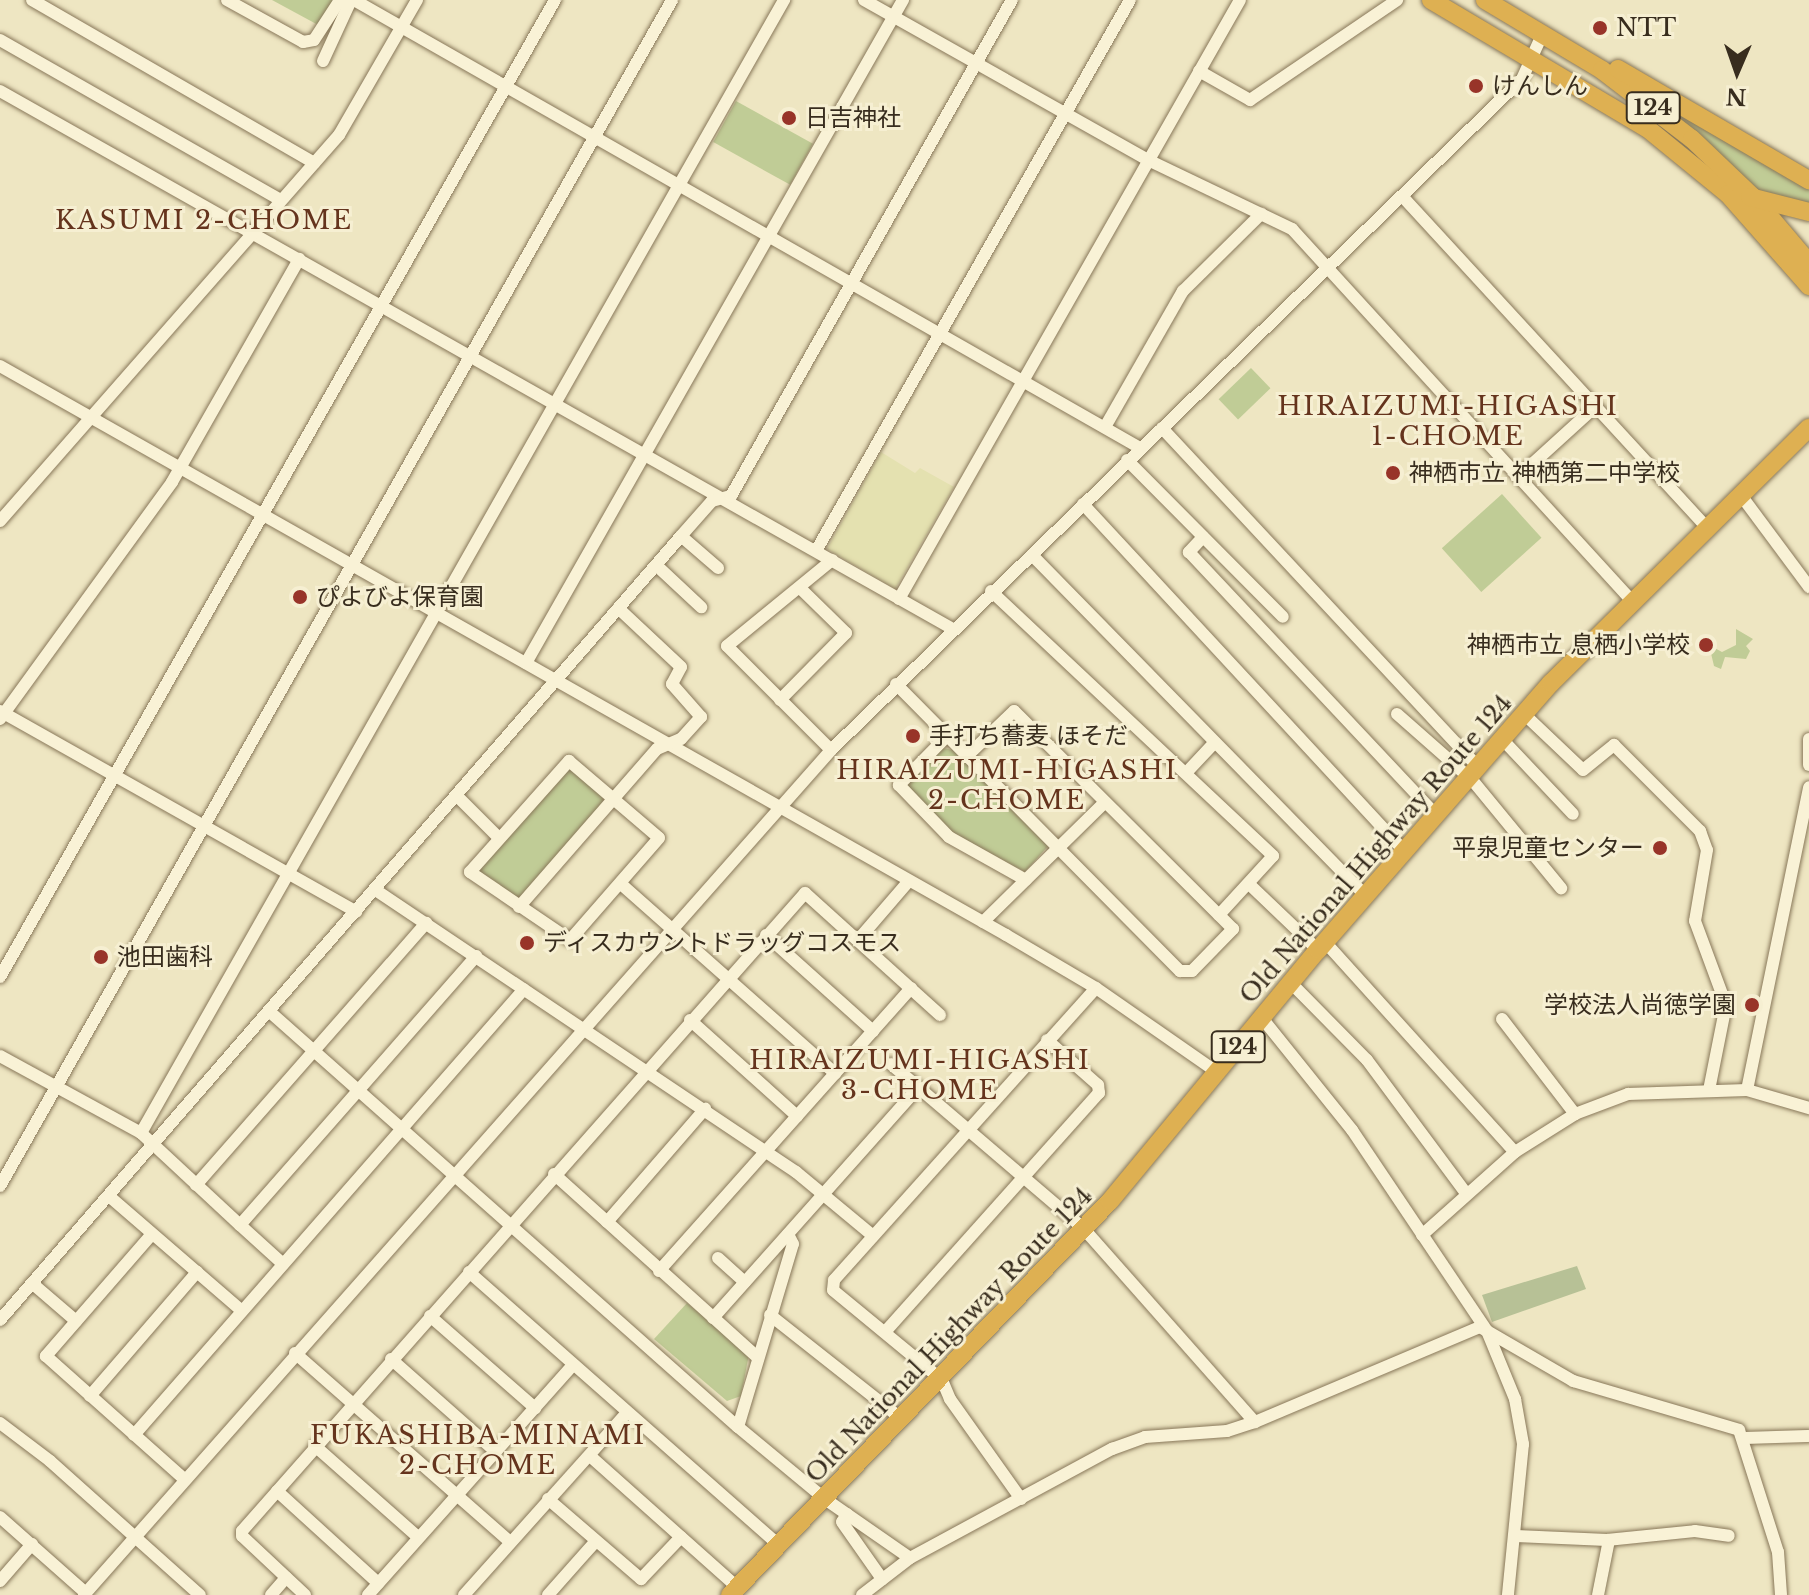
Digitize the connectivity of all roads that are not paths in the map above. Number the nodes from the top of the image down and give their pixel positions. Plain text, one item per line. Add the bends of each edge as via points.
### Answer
1 (32, 0) edge
2 (227, 0) edge
3 (340, 0) edge
4 (352, 0) edge
5 (417, 0) edge
6 (555, 0) edge
7 (672, 0) edge
8 (784, 0) edge
9 (864, 0) edge
10 (903, 0) edge
11 (1012, 0) edge
12 (1130, 0) edge
13 (1240, 0) edge
14 (1397, 0) edge
15 (1431, 0) edge
16 (1485, 0) edge
17 (893, 17) junction
18 (401, 27) junction
19 (1543, 33) junction
20 (0, 40) edge
21 (1535, 58) junction
22 (323, 61) dead end
23 (976, 63) junction
24 (1199, 71) junction
25 (506, 87) junction
26 (0, 91) edge
27 (1065, 114) junction
28 (595, 137) junction
29 (1148, 160) junction
30 (314, 163) junction
31 (1809, 180) edge
32 (679, 185) junction
33 (1728, 194) junction
34 (1402, 196) junction
35 (1753, 197) junction
36 (281, 200) junction
37 (1809, 212) edge
38 (1261, 214) junction
39 (252, 233) junction
40 (769, 236) junction
41 (299, 259) junction
42 (1809, 263) edge
43 (1327, 267) junction
44 (852, 283) junction
45 (1809, 286) edge
46 (382, 305) junction
47 (940, 333) junction
48 (471, 356) junction
49 (0, 366) edge
50 (1023, 382) junction
51 (554, 404) junction
52 (1596, 406) junction
53 (89, 417) junction
54 (1105, 427) junction
55 (1162, 428) junction
56 (1809, 428) edge
57 (1140, 448) junction
58 (645, 455) junction
59 (1127, 460) junction
60 (180, 467) junction
61 (1519, 476) junction
62 (1740, 494) junction
63 (721, 499) junction
64 (1083, 504) junction
65 (5, 508) edge
66 (262, 514) junction
67 (0, 521) edge
68 (1706, 527) junction
69 (681, 536) junction
70 (1203, 537) junction
71 (816, 551) junction
72 (1032, 555) junction
73 (832, 560) junction
74 (352, 565) junction
75 (656, 565) junction
76 (718, 568) dead end
77 (1809, 587) edge
78 (800, 588) junction
79 (991, 591) junction
80 (899, 599) junction
81 (1631, 600) junction
82 (701, 607) dead end
83 (618, 608) junction
84 (436, 612) junction
85 (1283, 617) dead end
86 (951, 628) junction
87 (526, 663) junction
88 (556, 681) junction
89 (896, 684) junction
90 (780, 700) junction
91 (1, 714) edge
92 (1397, 714) dead end
93 (1524, 714) junction
94 (947, 736) junction
95 (1502, 739) junction
96 (1809, 739) edge
97 (1215, 742) junction
98 (667, 744) junction
99 (831, 750) junction
100 (967, 756) junction
101 (1809, 765) edge
102 (1186, 773) junction
103 (1472, 773) junction
104 (114, 776) junction
105 (1809, 787) edge
106 (458, 797) junction
107 (615, 798) junction
108 (1105, 802) junction
109 (779, 808) junction
110 (1573, 814) dead end
111 (1436, 815) junction
112 (204, 826) junction
113 (499, 838) junction
114 (1058, 849) junction
115 (1404, 851) junction
116 (288, 874) junction
117 (1026, 880) junction
118 (909, 881) junction
119 (621, 884) junction
120 (1250, 885) junction
121 (1561, 888) dead end
122 (377, 891) junction
123 (1365, 895) junction
124 (519, 907) junction
125 (356, 912) junction
126 (1219, 915) junction
127 (983, 922) junction
128 (426, 923) junction
129 (674, 927) junction
130 (766, 935) junction
131 (858, 940) junction
132 (1321, 946) junction
133 (476, 956) junction
134 (0, 977) edge
135 (729, 977) junction
136 (1291, 983) junction
137 (911, 988) junction
138 (1096, 988) junction
139 (524, 989) junction
140 (270, 1012) junction
141 (940, 1015) dead end
142 (1262, 1018) junction
143 (1502, 1019) dead end
144 (690, 1020) junction
145 (582, 1026) junction
146 (873, 1031) junction
147 (1047, 1040) junction
148 (314, 1050) junction
149 (0, 1056) edge
150 (891, 1064) dead end
151 (646, 1070) junction
152 (1217, 1072) junction
153 (835, 1073) junction
154 (56, 1087) junction
155 (918, 1088) junction
156 (359, 1089) junction
157 (1709, 1090) junction
158 (1747, 1090) junction
159 (1809, 1108) edge
160 (705, 1109) junction
161 (1575, 1114) junction
162 (797, 1116) junction
163 (403, 1127) junction
164 (969, 1130) junction
165 (141, 1133) junction
166 (153, 1145) junction
167 (765, 1151) junction
168 (1515, 1152) junction
169 (455, 1174) junction
170 (554, 1174) junction
171 (1024, 1178) junction
172 (196, 1185) junction
173 (0, 1186) edge
174 (1465, 1192) junction
175 (826, 1193) junction
176 (110, 1197) junction
177 (607, 1222) junction
178 (510, 1223) junction
179 (240, 1225) junction
180 (1084, 1229) junction
181 (152, 1234) junction
182 (788, 1234) junction
183 (1422, 1235) junction
184 (873, 1236) junction
185 (718, 1258) dead end
186 (283, 1264) junction
187 (659, 1271) junction
188 (197, 1272) junction
189 (469, 1272) junction
190 (745, 1282) junction
191 (33, 1284) junction
192 (242, 1311) junction
193 (770, 1315) junction
194 (430, 1316) junction
195 (713, 1318) junction
196 (0, 1320) edge
197 (76, 1321) junction
198 (1487, 1331) junction
199 (885, 1332) junction
200 (295, 1353) junction
201 (757, 1357) junction
202 (391, 1359) junction
203 (572, 1366) junction
204 (942, 1380) junction
205 (90, 1396) junction
206 (353, 1403) junction
207 (535, 1408) junction
208 (627, 1413) junction
209 (903, 1420) junction
210 (1255, 1422) junction
211 (0, 1423) edge
212 (738, 1427) junction
213 (134, 1435) junction
214 (1809, 1436) edge
215 (1743, 1438) junction
216 (315, 1446) junction
217 (496, 1452) junction
218 (590, 1456) junction
219 (184, 1479) junction
220 (277, 1491) junction
221 (457, 1495) junction
222 (548, 1499) junction
223 (825, 1499) junction
224 (1021, 1499) junction
225 (847, 1514) junction
226 (0, 1517) edge
227 (134, 1536) junction
228 (1516, 1536) junction
229 (1729, 1536) dead end
230 (418, 1537) junction
231 (681, 1537) junction
232 (1609, 1540) junction
233 (596, 1541) junction
234 (510, 1542) junction
235 (32, 1544) junction
236 (779, 1545) junction
237 (910, 1558) junction
238 (286, 1578) junction
239 (882, 1579) junction
240 (0, 1581) edge
241 (378, 1583) junction
242 (734, 1591) edge
243 (85, 1594) edge
244 (200, 1595) edge
245 (271, 1595) edge
246 (305, 1595) edge
247 (368, 1595) edge
248 (464, 1595) edge
249 (548, 1595) edge
250 (862, 1595) edge
251 (1508, 1595) edge
252 (1598, 1595) edge
253 (1781, 1595) edge

1 - 30 street
2 - 3 street via 303,42 314,40
4 - 18 street
4 - 22 street
5 - 18 street
6 - 25 street
7 - 28 street
8 - 32 street
9 - 17 street
10 - 17 street
11 - 23 street
12 - 27 street
13 - 24 street
14 - 24 street via 1250,100
15 - 21 highway, 124
16 - 19 highway, 124
17 - 23 street
17 - 40 street
18 - 25 street
18 - 30 street via 339,135
19 - 21 street
19 - 31 highway, 124 via 1605,62
19 - 35 highway, 124 via 1656,110
20 - 36 street
21 - 33 highway, 124 via 1647,128
21 - 34 street via 1530,71
23 - 27 street
23 - 44 street
24 - 29 street
25 - 28 street
25 - 46 street
26 - 39 street
27 - 29 street
27 - 47 street
28 - 32 street
28 - 48 street
29 - 38 street
29 - 50 street
30 - 36 street
32 - 40 street
32 - 51 street
33 - 35 highway, 124
33 - 45 highway, 124
34 - 43 street
34 - 52 street
35 - 37 highway, 124
35 - 42 highway, 124
36 - 39 street
38 - 43 street via 1292,229
38 - 54 street via 1183,291
39 - 41 street
39 - 53 street
40 - 44 street
40 - 58 street
41 - 46 street
41 - 60 street
43 - 55 street
43 - 61 street
44 - 47 street
44 - 63 street via 731,496
46 - 48 street
46 - 66 street
47 - 50 street
47 - 71 street
48 - 51 street
48 - 74 street
49 - 53 street
50 - 54 street
50 - 80 street
51 - 58 street
51 - 84 street
52 - 61 street
52 - 68 street
53 - 60 street
53 - 65 street
54 - 57 street
55 - 57 street
55 - 103 street
56 - 62 highway, Old National Highway Route 124 / 124
57 - 59 street
58 - 63 street
58 - 87 street
59 - 64 street
59 - 70 street
60 - 66 street
60 - 91 street
61 - 81 street
62 - 68 highway, Old National Highway Route 124 / 124
62 - 77 street
63 - 69 street via 712,501
63 - 71 street
64 - 72 street
64 - 115 street
65 - 67 street
66 - 74 street
66 - 104 street
68 - 81 highway, Old National Highway Route 124 / 124
69 - 75 street
69 - 76 street
70 - 85 street
70 - 111 street via 1189,552
71 - 73 street
72 - 79 street
72 - 97 street
73 - 78 street
73 - 80 street
74 - 84 street
74 - 112 street
75 - 82 street
75 - 83 street
78 - 90 street via 846,633
78 - 90 street via 727,646
79 - 86 street
79 - 102 street
80 - 86 street
81 - 93 highway, Old National Highway Route 124 / 124
83 - 88 street
83 - 98 street via 681,667 672,684 701,717 681,739
84 - 87 street
84 - 116 street
86 - 89 street
87 - 88 street
88 - 98 street
88 - 106 street
89 - 94 street
89 - 99 street
90 - 99 street
91 - 104 street
92 - 103 street
93 - 95 highway, Old National Highway Route 124 / 124
93 - 157 street via 1583,770 1614,745 1700,831 1707,850 1695,921 1726,1005
94 - 100 street
94 - 117 street via 899,785 949,837
95 - 103 highway, Old National Highway Route 124 / 124
95 - 110 street
96 - 101 street
97 - 102 street
97 - 123 street
98 - 107 street
98 - 109 street
99 - 109 street
100 - 108 street via 1014,711
100 - 114 street
102 - 120 street via 1273,856
103 - 111 highway, Old National Highway Route 124 / 124
103 - 121 street via 1473,781
104 - 112 street
104 - 134 street
105 - 158 street
106 - 113 street
106 - 122 street
107 - 113 street via 569,761
107 - 119 street via 659,838
107 - 124 street
108 - 114 street
108 - 126 street
109 - 118 street
109 - 129 street
111 - 115 highway, Old National Highway Route 124 / 124
112 - 116 street
112 - 154 street
113 - 124 street via 470,872
114 - 117 street
114 - 126 street via 1180,971 1192,971 1233,929
115 - 123 highway, Old National Highway Route 124 / 124
116 - 125 street
116 - 165 street
117 - 127 street
118 - 127 street
118 - 131 street
119 - 124 street via 570,940
119 - 129 street
120 - 126 street
120 - 132 street
122 - 125 street
122 - 128 street
123 - 132 highway, Old National Highway Route 124 / 124
125 - 140 street
127 - 138 street
128 - 133 street
128 - 148 street
129 - 135 street
129 - 145 street
130 - 131 street via 805,893
130 - 135 street
130 - 146 street
131 - 137 street
132 - 136 highway, Old National Highway Route 124 / 124
132 - 168 street
133 - 139 street
133 - 156 street
135 - 144 street
135 - 153 street
136 - 142 highway, Old National Highway Route 124 / 124
136 - 174 street via 1367,1060
137 - 141 street
137 - 146 street
138 - 147 street
138 - 152 street
139 - 145 street
139 - 163 street
140 - 148 street
140 - 166 street
142 - 152 highway, Old National Highway Route 124 / 124
142 - 183 street via 1352,1130
143 - 161 street
144 - 151 street
144 - 162 street
145 - 151 street
145 - 169 street
146 - 153 street
147 - 164 street
147 - 171 street via 1098,1085 1099,1093
148 - 156 street
148 - 172 street
149 - 154 street
150 - 155 street
151 - 160 street
151 - 170 street
152 - 180 highway, Old National Highway Route 124 / 124
153 - 162 street
154 - 165 street
154 - 173 street
155 - 164 street
155 - 175 street
156 - 163 street
156 - 179 street
157 - 158 street
157 - 161 street via 1628,1094
158 - 159 street
160 - 167 street
160 - 177 street
161 - 168 street
162 - 167 street
163 - 169 street
163 - 186 street
164 - 171 street
164 - 184 street
165 - 166 street
166 - 172 street
166 - 176 street
167 - 175 street
167 - 187 street
168 - 174 street
169 - 178 street
169 - 200 street
170 - 177 street
170 - 178 street
171 - 180 street
171 - 199 street
172 - 179 street
174 - 183 street
175 - 182 street
175 - 184 street
176 - 181 street
176 - 191 street
177 - 187 street
178 - 189 street
178 - 212 street
179 - 186 street
180 - 204 highway, Old National Highway Route 124 / 124
180 - 210 street
181 - 188 street
181 - 197 street
182 - 190 street
182 - 193 street via 793,1244
183 - 198 street
184 - 199 street via 834,1280 833,1290
185 - 190 street
186 - 192 street
187 - 195 street
188 - 192 street
188 - 205 street
189 - 194 street
189 - 203 street
190 - 195 street
191 - 196 street
191 - 197 street
192 - 213 street
193 - 201 street
193 - 209 street
194 - 202 street
194 - 207 street
195 - 201 street
197 - 205 street via 46,1356
198 - 210 street via 1480,1327
198 - 215 street via 1573,1381 1655,1408 1729,1424
198 - 228 street via 1520,1416
199 - 204 street
200 - 206 street
200 - 219 street
201 - 212 street
202 - 206 street
202 - 217 street
203 - 207 street
203 - 208 street
204 - 209 highway, Old National Highway Route 124 / 124
204 - 224 street
205 - 213 street
206 - 216 street
206 - 221 street
207 - 217 street
208 - 218 street
208 - 236 street
209 - 223 highway, Old National Highway Route 124 / 124
210 - 224 street via 1227,1431 1145,1437 1112,1449
211 - 227 street
212 - 223 street
213 - 219 street
214 - 215 street
215 - 253 street via 1778,1552
216 - 220 street
216 - 230 street
217 - 221 street
218 - 222 street
218 - 231 street
219 - 227 street
220 - 238 street via 242,1536
220 - 241 street
221 - 230 street
221 - 234 street
222 - 233 street
222 - 234 street
223 - 225 street
223 - 236 highway, Old National Highway Route 124 / 124
224 - 237 street
225 - 237 street
225 - 239 street via 842,1522
226 - 235 street
227 - 243 street
227 - 244 street
228 - 232 street
228 - 251 street
229 - 232 street via 1695,1531
230 - 241 street
231 - 233 street via 641,1579
231 - 242 street
232 - 252 street
233 - 249 street
234 - 248 street
235 - 240 street
235 - 243 street
236 - 242 highway, Old National Highway Route 124 / 124
237 - 239 street
238 - 245 street
238 - 246 street
239 - 250 street
241 - 247 street

